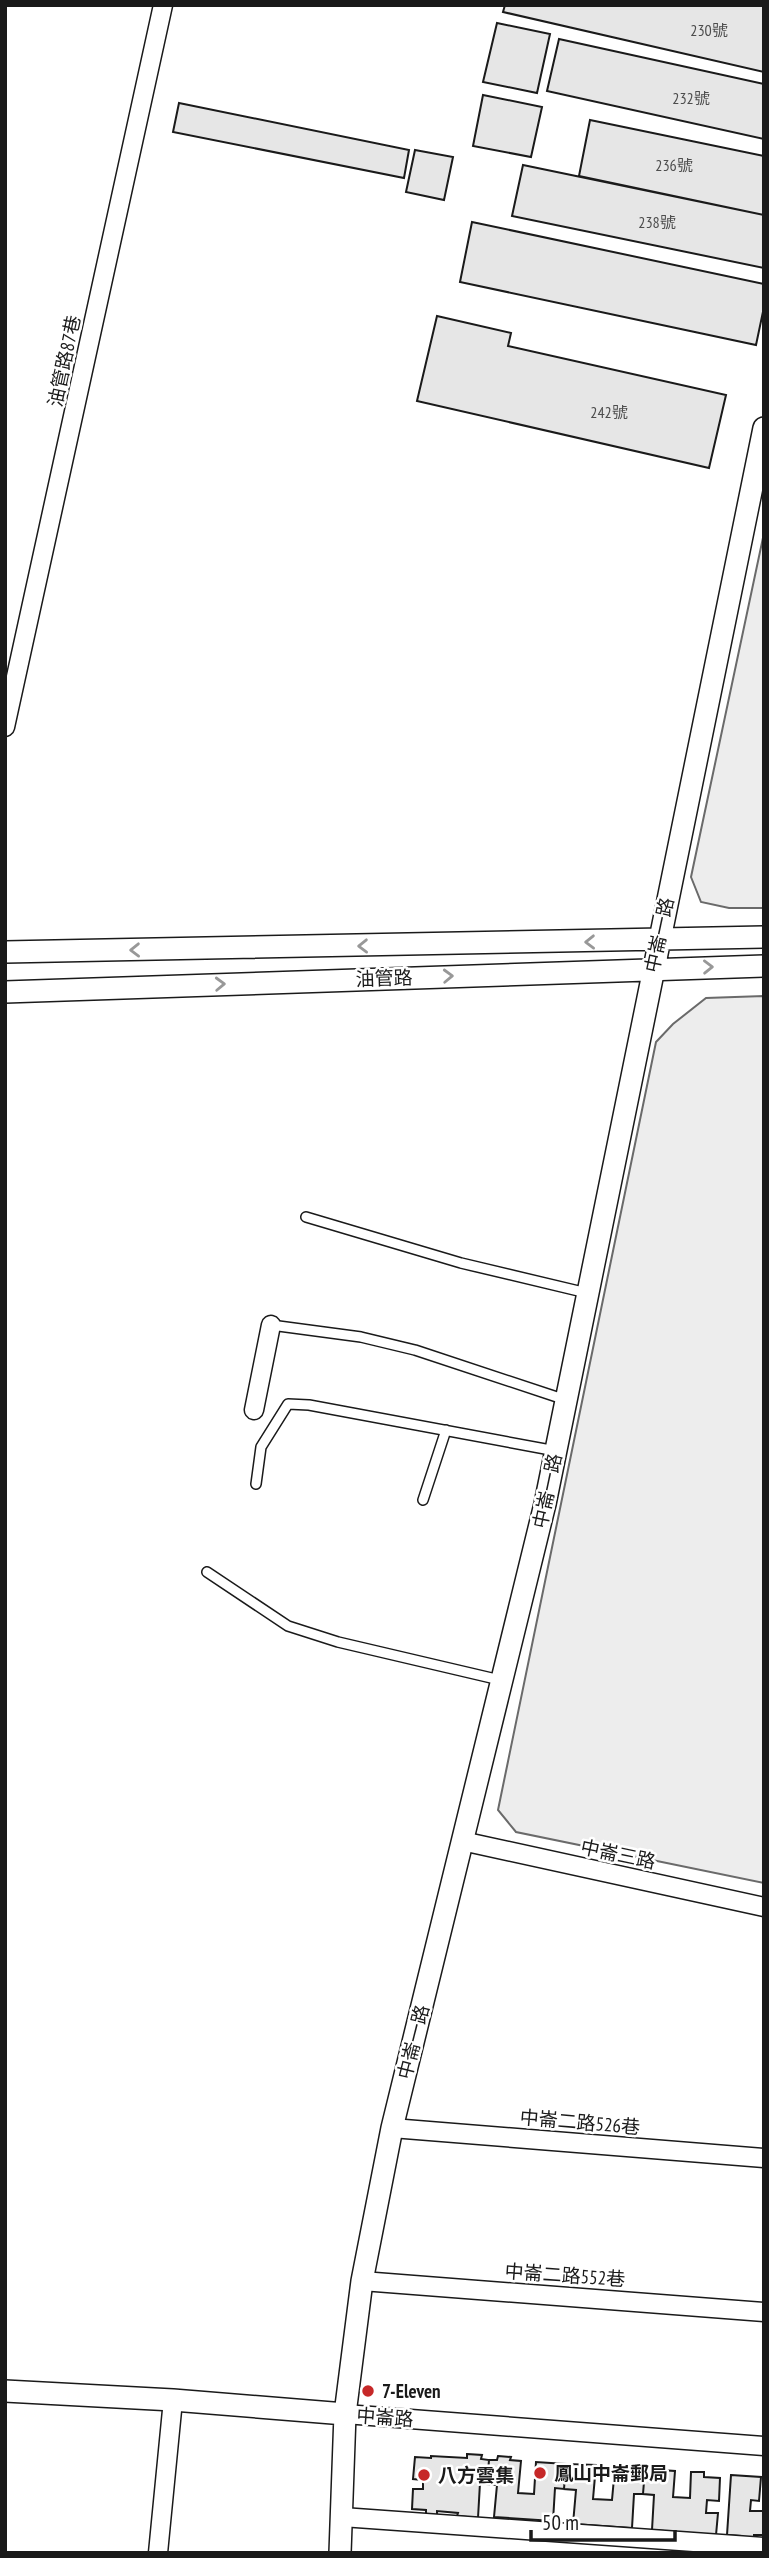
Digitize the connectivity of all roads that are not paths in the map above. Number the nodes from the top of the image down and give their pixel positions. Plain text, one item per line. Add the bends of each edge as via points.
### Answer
1 (163, 5) edge
2 (764, 428) edge
3 (5, 727) edge
4 (764, 937) edge
5 (659, 941) junction
6 (5, 952) edge
7 (764, 966) edge
8 (652, 969) junction
9 (5, 992) edge
10 (306, 1217) dead end
11 (587, 1293) junction
12 (271, 1325) joint
13 (566, 1400) junction
14 (254, 1410) dead end
15 (446, 1430) junction
16 (556, 1451) junction
17 (256, 1485) dead end
18 (423, 1500) dead end
19 (207, 1572) dead end
20 (502, 1681) junction
21 (463, 1841) junction
22 (764, 1907) edge
23 (392, 2128) junction
24 (764, 2158) edge
25 (362, 2281) junction
26 (764, 2312) edge
27 (5, 2391) edge
28 (173, 2400) junction
29 (345, 2414) junction
30 (764, 2446) edge
31 (342, 2517) junction
32 (764, 2547) edge
33 (158, 2553) edge
34 (340, 2553) edge

1 - 3 street, 油管路87巷
2 - 5 street, 中崙一路
4 - 5 street, 油管路
5 -> 6 street, 油管路
5 - 8 street, 中崙一路
8 -> 7 street, 油管路
9 -> 8 street, 油管路
8 - 11 street, 中崙一路
10 - 11 lane
11 - 13 street, 中崙一路
12 - 13 lane via 361,1337 415,1350
12 - 14 street
13 - 16 street, 中崙一路
15 - 16 lane
15 - 17 lane via 288,1404 261,1447
15 - 18 lane
16 - 20 street, 中崙一路
19 - 20 lane via 288,1626
20 - 21 street, 中崙一路
21 - 22 street, 中崙三路
21 - 23 street, 中崙一路
23 - 24 street, 中崙二路526巷
23 - 25 street, 中崙一路
25 - 26 street, 中崙二路552巷
25 - 29 street, 中崙一路
27 - 28 street, 中崙路
28 - 29 street, 中崙路
28 - 33 street
29 - 30 street, 中崙路
29 - 31 street, 中崙一路
31 - 32 street
31 - 34 street, 中崙一路

